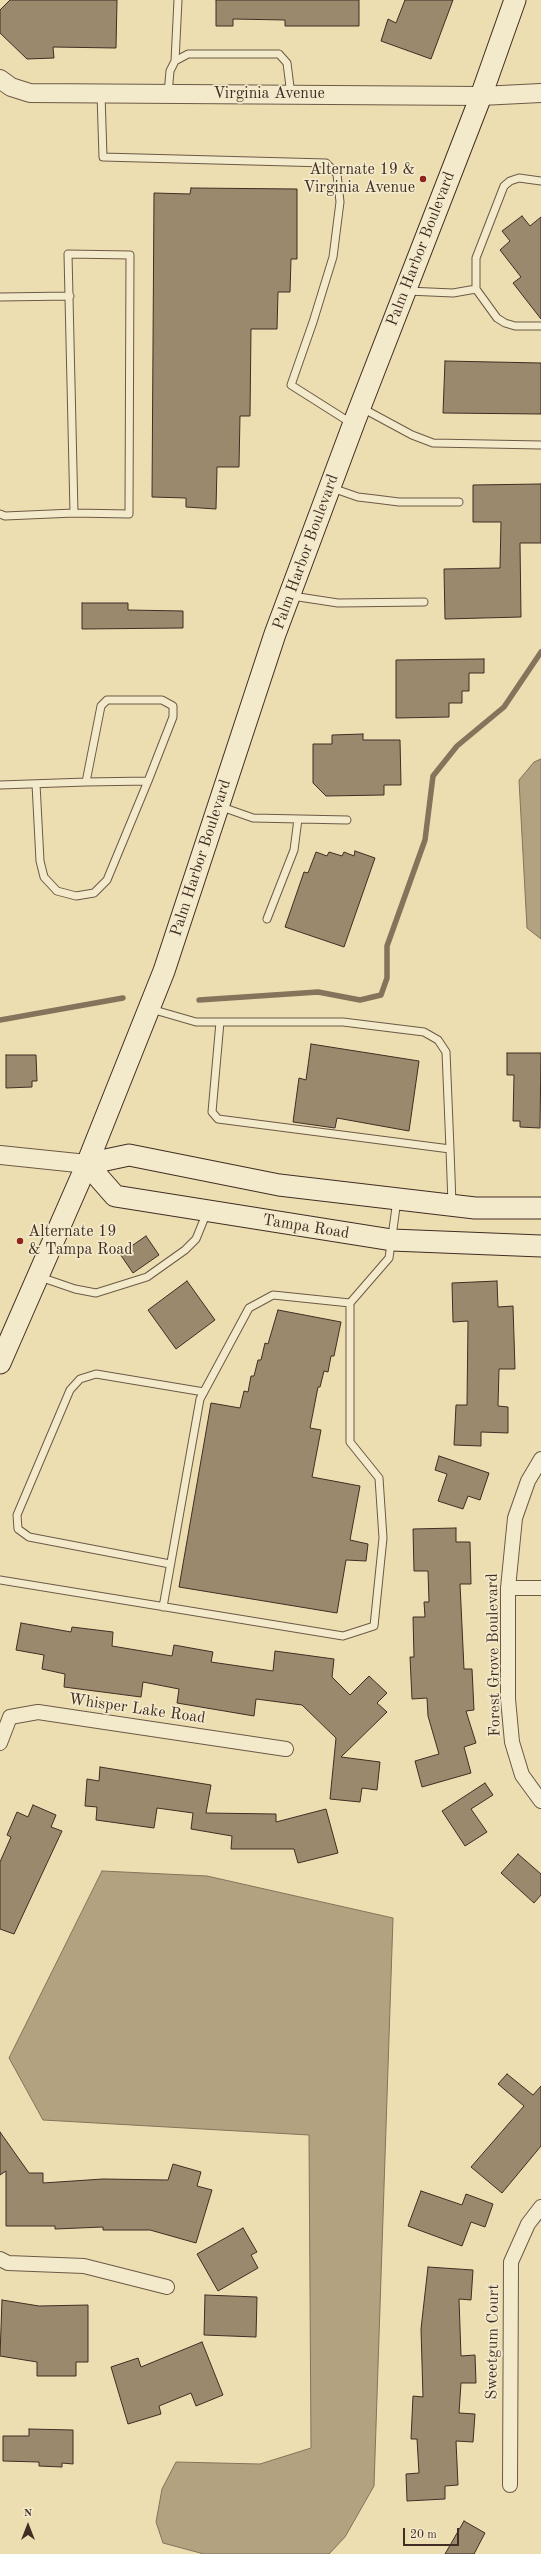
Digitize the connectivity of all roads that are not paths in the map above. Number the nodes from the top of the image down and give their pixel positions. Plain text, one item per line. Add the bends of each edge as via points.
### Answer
1 (178, 0) edge
2 (515, 0) edge
3 (175, 61) junction
4 (0, 79) edge
5 (101, 94) junction
6 (168, 94) junction
7 (541, 94) edge
8 (291, 95) junction
9 (481, 96) junction
10 (541, 181) edge
11 (476, 289) junction
12 (405, 290) junction
13 (70, 296) junction
14 (0, 297) edge
15 (541, 326) edge
16 (356, 416) junction
17 (541, 445) edge
18 (330, 487) junction
19 (459, 502) dead end
20 (74, 513) junction
21 (0, 514) edge
22 (290, 595) junction
23 (424, 602) dead end
24 (148, 781) junction
25 (86, 782) junction
26 (0, 784) edge
27 (36, 784) junction
28 (219, 806) junction
29 (298, 819) junction
30 (347, 820) dead end
31 (267, 919) dead end
32 (149, 1009) junction
33 (220, 1022) junction
34 (450, 1149) junction
35 (0, 1155) edge
36 (87, 1164) junction
37 (397, 1200) junction
38 (452, 1205) junction
39 (541, 1208) edge
40 (208, 1211) junction
41 (392, 1240) junction
42 (541, 1246) edge
43 (38, 1276) junction
44 (350, 1303) junction
45 (0, 1363) edge
46 (204, 1392) junction
47 (541, 1459) edge
48 (170, 1564) junction
49 (0, 1580) edge
50 (508, 1588) junction
51 (541, 1588) edge
52 (163, 1607) junction
53 (0, 1743) edge
54 (286, 1749) dead end
55 (541, 1801) edge
56 (541, 2207) edge
57 (0, 2259) edge
58 (167, 2286) dead end
59 (510, 2485) dead end

1 - 3 lane
2 - 9 main road
3 - 6 lane via 170,71
3 - 8 lane via 188,54 279,54 287,63
4 - 5 street, Virginia Avenue via 10,87 30,93
5 - 6 street, Virginia Avenue
5 - 16 lane via 103,157 326,163 337,174 340,202 333,257 291,385
6 - 8 street, Virginia Avenue
7 - 9 street, Virginia Avenue
8 - 9 street, Virginia Avenue
9 - 12 main road, Palm Harbor Boulevard
10 - 11 lane via 519,178 504,186 476,258
11 - 12 lane via 453,293
11 - 15 lane via 498,318 505,323 515,326
12 - 16 main road, Palm Harbor Boulevard
13 - 14 lane
13 - 20 lane
13 - 20 lane via 68,254 130,255 129,514
16 - 17 lane via 433,443
16 - 18 main road, Palm Harbor Boulevard
18 - 19 lane via 358,497 400,502
18 - 22 main road, Palm Harbor Boulevard
20 - 21 lane via 4,516
22 - 23 lane via 338,603
22 - 28 main road, Palm Harbor Boulevard
24 - 25 lane
24 - 25 lane via 173,717 173,706 162,700 107,700 101,706
24 - 27 lane via 107,880 94,893 76,896 57,891 44,877 40,860
25 - 27 lane
26 - 27 lane
28 - 29 lane via 253,818
28 - 32 main road, Palm Harbor Boulevard
29 - 30 lane
29 - 31 lane via 294,850
32 - 33 lane via 196,1022
32 - 36 main road
33 - 34 lane via 343,1022 424,1032 438,1040 446,1052
33 - 34 lane via 212,1112 218,1119
34 - 38 lane
35 - 36 street
36 - 37 main road via 129,1155 279,1185
36 - 40 main road, Tampa Road via 115,1196
36 - 43 main road
37 - 38 main road
37 - 41 lane
38 - 39 main road
40 - 41 main road, Tampa Road
40 - 43 lane via 196,1238 185,1250 147,1277 96,1292 75,1289
41 - 42 main road, Tampa Road
41 - 44 lane via 389,1258
43 - 45 main road
44 - 46 lane via 273,1295 249,1308
44 - 52 lane via 350,1442 379,1478 383,1538 374,1626 343,1636
46 - 48 lane via 200,1399
46 - 48 lane via 96,1374 80,1379 70,1390 17,1515 18,1529 29,1537
47 - 50 street, Forest Grove Boulevard via 528,1481 515,1518
48 - 52 lane
49 - 52 lane
50 - 51 street
50 - 55 street, Forest Grove Boulevard via 508,1699 512,1742 522,1775
53 - 54 street, Whisper Lake Road via 10,1718 38,1712
56 - 59 street, Sweetgum Court via 528,2224 512,2262
57 - 58 street via 8,2263 84,2266

